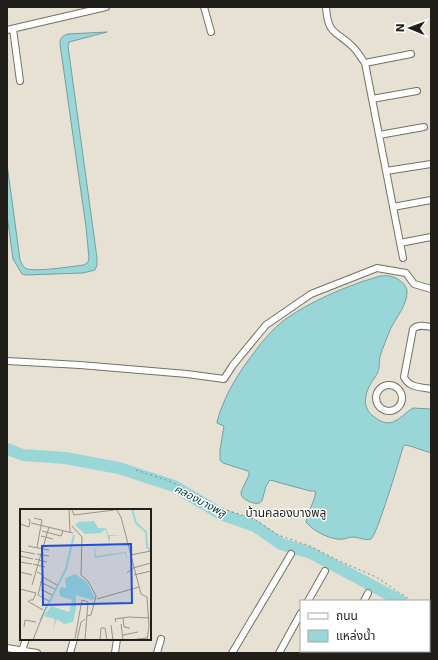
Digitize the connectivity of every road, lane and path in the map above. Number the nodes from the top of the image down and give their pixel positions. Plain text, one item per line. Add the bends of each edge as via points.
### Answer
1 (106, 7) edge
2 (204, 7) edge
3 (326, 7) edge
4 (81, 10) edge
5 (10, 30) edge
6 (211, 32) dead end
7 (411, 54) dead end
8 (364, 63) junction
9 (20, 81) dead end
10 (417, 91) dead end
11 (372, 99) junction
12 (424, 127) dead end
13 (379, 135) junction
14 (431, 164) edge
15 (386, 171) junction
16 (431, 200) edge
17 (393, 207) junction
18 (431, 237) edge
19 (400, 243) junction
20 (403, 258) dead end
21 (431, 289) edge
22 (431, 327) edge
23 (7, 361) edge
24 (406, 380) junction
25 (398, 388) junction
26 (431, 389) edge
27 (136, 470) dead end
28 (290, 554) dead end
29 (325, 571) dead end
30 (368, 593) dead end
31 (309, 600) edge
32 (364, 600) edge
33 (410, 600) edge
34 (300, 616) edge
35 (161, 639) dead end
36 (26, 640) edge
37 (74, 640) edge
38 (117, 640) edge
39 (7, 648) edge
40 (22, 652) edge
41 (37, 653) edge
42 (70, 653) edge
43 (115, 653) edge
44 (157, 653) edge
45 (232, 653) edge
46 (279, 653) edge

1 - 4 street
2 - 6 street
3 - 8 street via 332,31 354,48
4 - 5 street
5 - 9 street
7 - 8 street
8 - 11 street
10 - 11 street
11 - 13 street
12 - 13 street
13 - 15 street
14 - 15 street
15 - 17 street
16 - 17 street
17 - 19 street
18 - 19 street
19 - 20 street
21 - 23 street via 414,284 406,272 377,268 311,294 266,325 224,379
22 - 24 street via 416,326 413,329 404,377
24 - 25 street
24 - 26 street via 413,386
25 - 25 street via 402,398 397,408 387,410 380,407 376,398 381,388 391,385
27 - 33 path via 169,481 220,508 254,519 278,535 310,546 376,577
28 - 45 street
29 - 31 street
30 - 32 street
34 - 46 street
35 - 44 street
36 - 40 street
37 - 42 street
38 - 43 street
39 - 40 street
40 - 41 street

